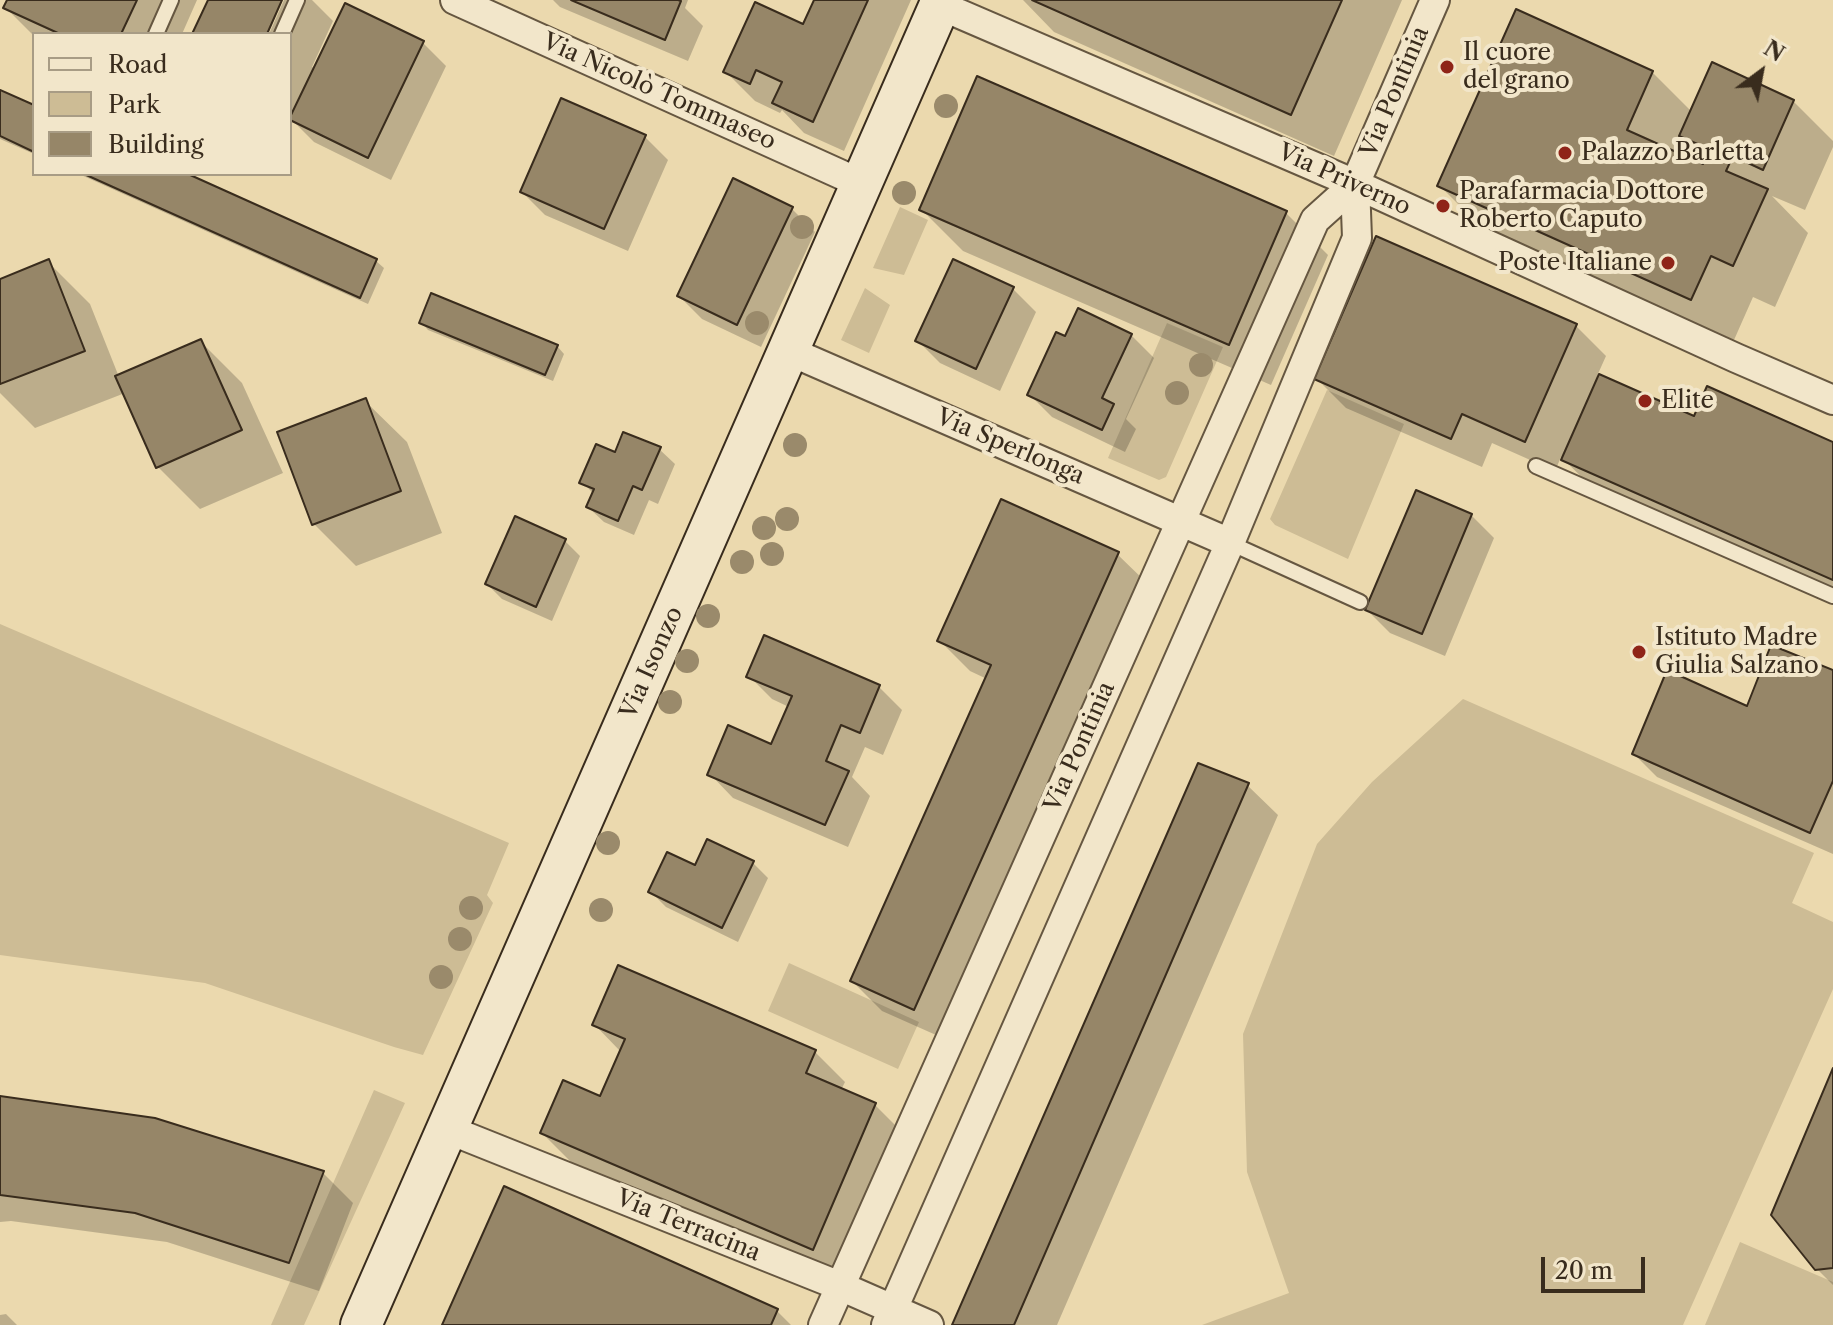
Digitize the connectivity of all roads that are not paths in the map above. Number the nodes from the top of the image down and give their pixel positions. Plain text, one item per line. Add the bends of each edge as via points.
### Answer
1 (171, 0) edge
2 (297, 0) edge
3 (455, 0) edge
4 (1435, 0) edge
5 (940, 3) edge
6 (157, 32) edge
7 (283, 32) edge
8 (862, 184) junction
9 (1355, 184) junction
10 (789, 351) junction
11 (1833, 400) edge
12 (1536, 466) dead end
13 (1180, 521) junction
14 (1230, 543) junction
15 (1833, 596) edge
16 (1360, 602) dead end
17 (447, 1129) junction
18 (840, 1286) junction
19 (889, 1317) edge
20 (361, 1325) edge
21 (823, 1325) edge
22 (929, 1325) edge

1 - 6 lane
2 - 7 lane
3 - 8 street, Via Nicolò Tommaseo
4 - 9 street, Via Pontinia
5 - 8 main road, Via Isonzo
5 - 9 street, Via Priverno
8 - 10 main road, Via Isonzo
9 - 11 street, Via Priverno
9 - 13 street, Via Pontinia via 1315,220
9 - 14 street, Via Pontinia via 1357,238
10 - 13 street, Via Sperlonga
10 - 17 main road, Via Isonzo
12 - 15 lane
13 - 14 street, Via Sperlonga
13 - 18 street, Via Pontinia
14 - 16 lane
14 - 19 street, Via Pontinia
17 - 18 street, Via Terracina
17 - 20 main road, Via Isonzo
18 - 19 street, Via Terracina
18 - 21 street, Via Pontinia
19 - 22 street, Via Terracina

